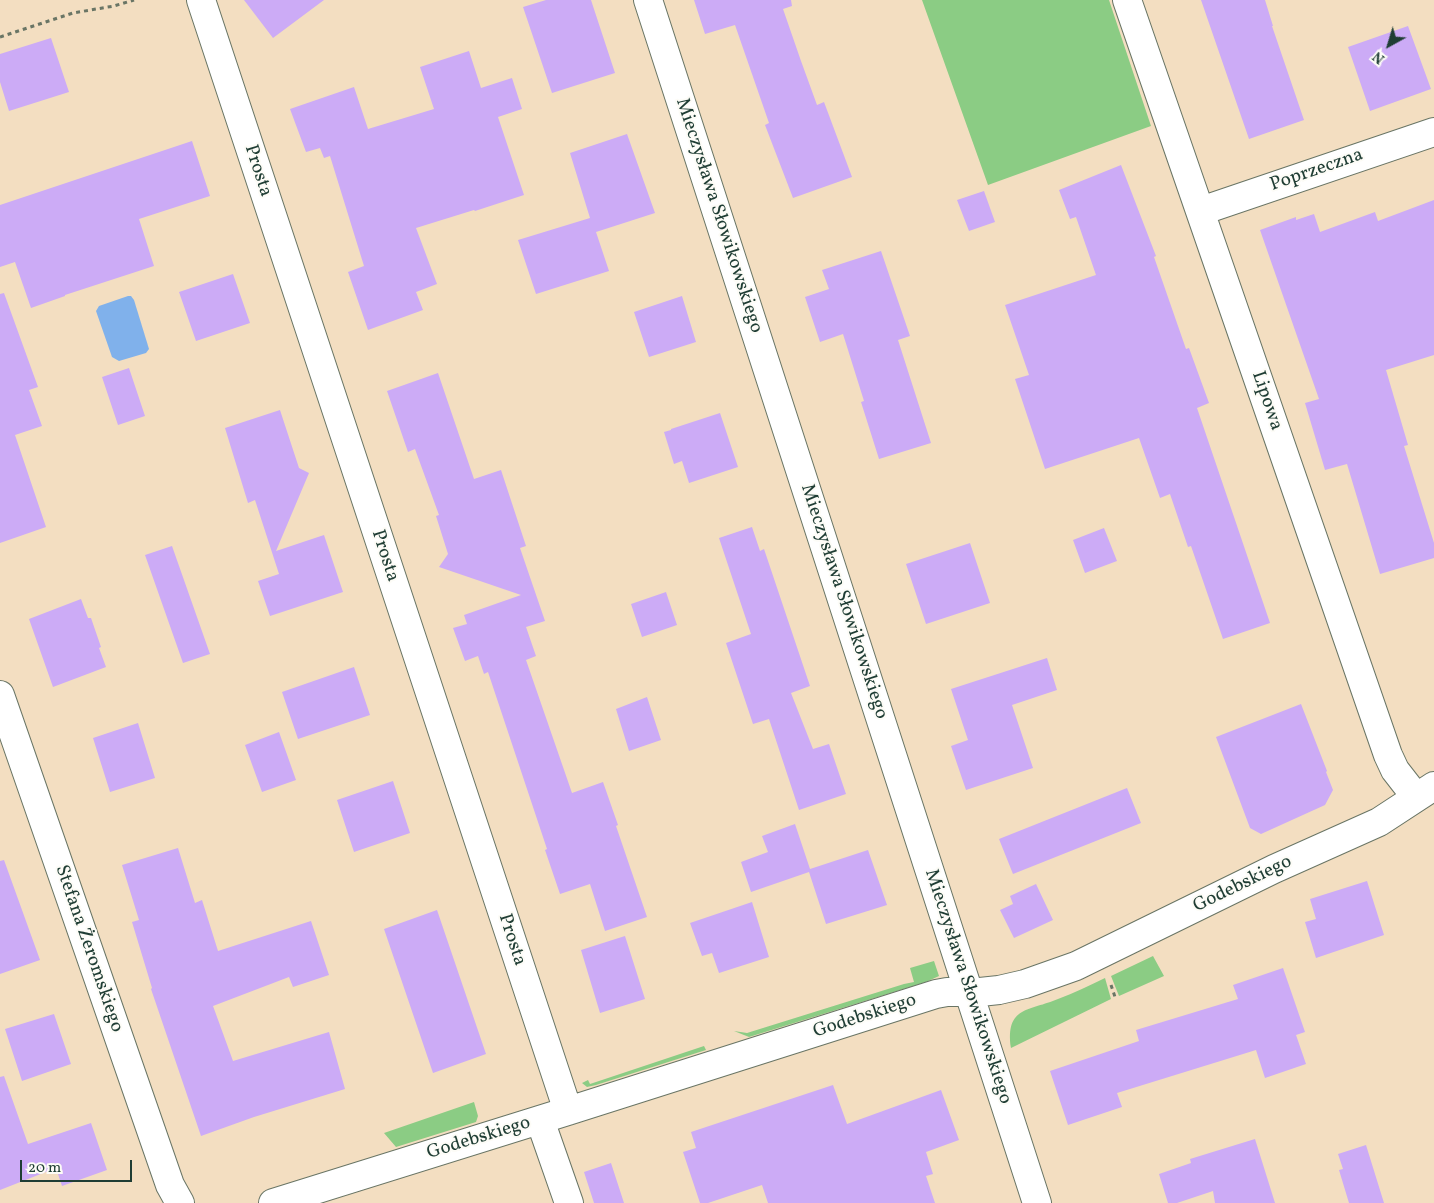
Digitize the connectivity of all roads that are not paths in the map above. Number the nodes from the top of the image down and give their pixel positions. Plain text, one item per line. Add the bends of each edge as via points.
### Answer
1 (200, 0) edge
2 (648, 0) edge
3 (1128, 0) edge
4 (1434, 132) edge
5 (1201, 211) junction
6 (0, 694) edge
7 (1425, 792) edge
8 (969, 992) junction
9 (568, 1112) junction
10 (540, 1120) junction
11 (180, 1203) edge
12 (273, 1203) edge
13 (568, 1203) edge
14 (1037, 1203) edge

1 - 9 street, Prosta
2 - 8 street, Mieczysława Słowikowskiego
3 - 5 street, Lipowa
4 - 5 street, Poprzeczna
5 - 7 street, Lipowa via 1388,755 1396,770
6 - 11 street, Stefana Żeromskiego via 166,1176
7 - 8 street, Godebskiego via 1379,822 1274,869 1076,966 1014,987
8 - 9 street, Godebskiego via 936,994
8 - 14 street, Mieczysława Słowikowskiego
9 - 10 street, Godebskiego
10 - 12 street, Godebskiego
10 - 13 street

